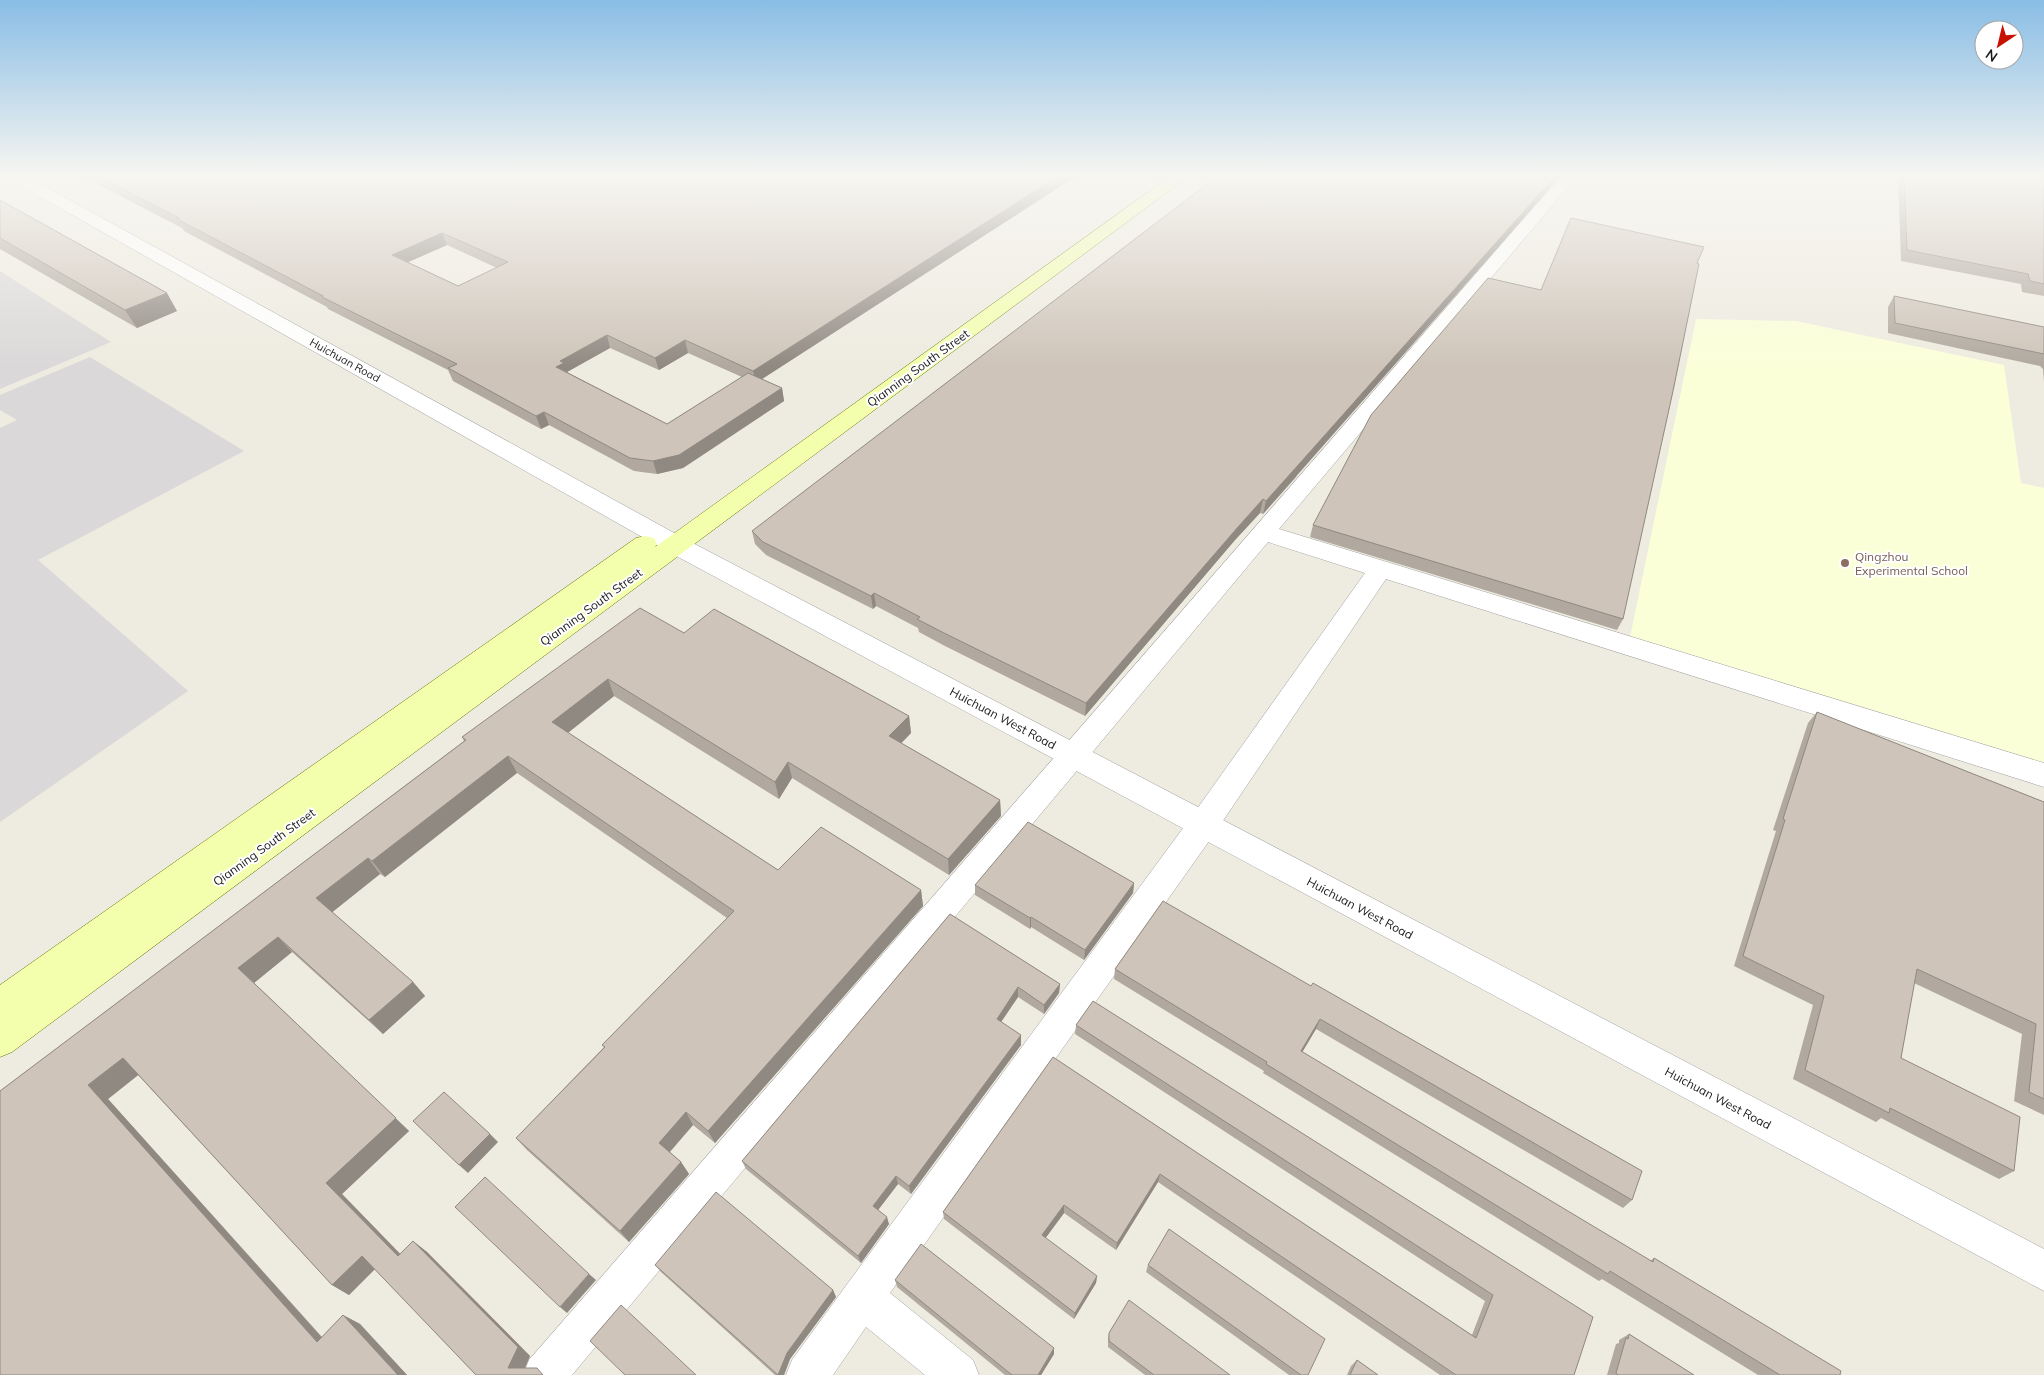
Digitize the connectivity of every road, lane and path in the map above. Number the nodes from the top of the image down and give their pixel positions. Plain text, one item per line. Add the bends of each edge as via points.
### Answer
1 (128, 239) edge
2 (1077, 239) edge
3 (1092, 239) edge
4 (1515, 239) edge
5 (1262, 532) junction
6 (668, 540) junction
7 (1380, 570) junction
8 (1071, 755) junction
9 (2044, 776) edge
10 (1203, 824) junction
11 (0, 1005) edge
12 (0, 1040) edge
13 (2044, 1271) edge
14 (862, 1297) junction
15 (544, 1375) edge
16 (807, 1375) edge
17 (958, 1375) edge

1 - 6 street, Huichuan Road
2 - 6 main road, Qianning South Street
3 - 6 main road, Qianning South Street
4 - 5 street
5 - 7 street
5 - 8 street
6 - 8 street, Huichuan West Road
6 - 11 main road, Qianning South Street
6 - 12 main road, Qianning South Street
7 - 9 street
7 - 10 street
8 - 10 street, Huichuan West Road
8 - 15 street
10 - 13 street, Huichuan West Road
10 - 14 street
14 - 16 street
14 - 17 street

